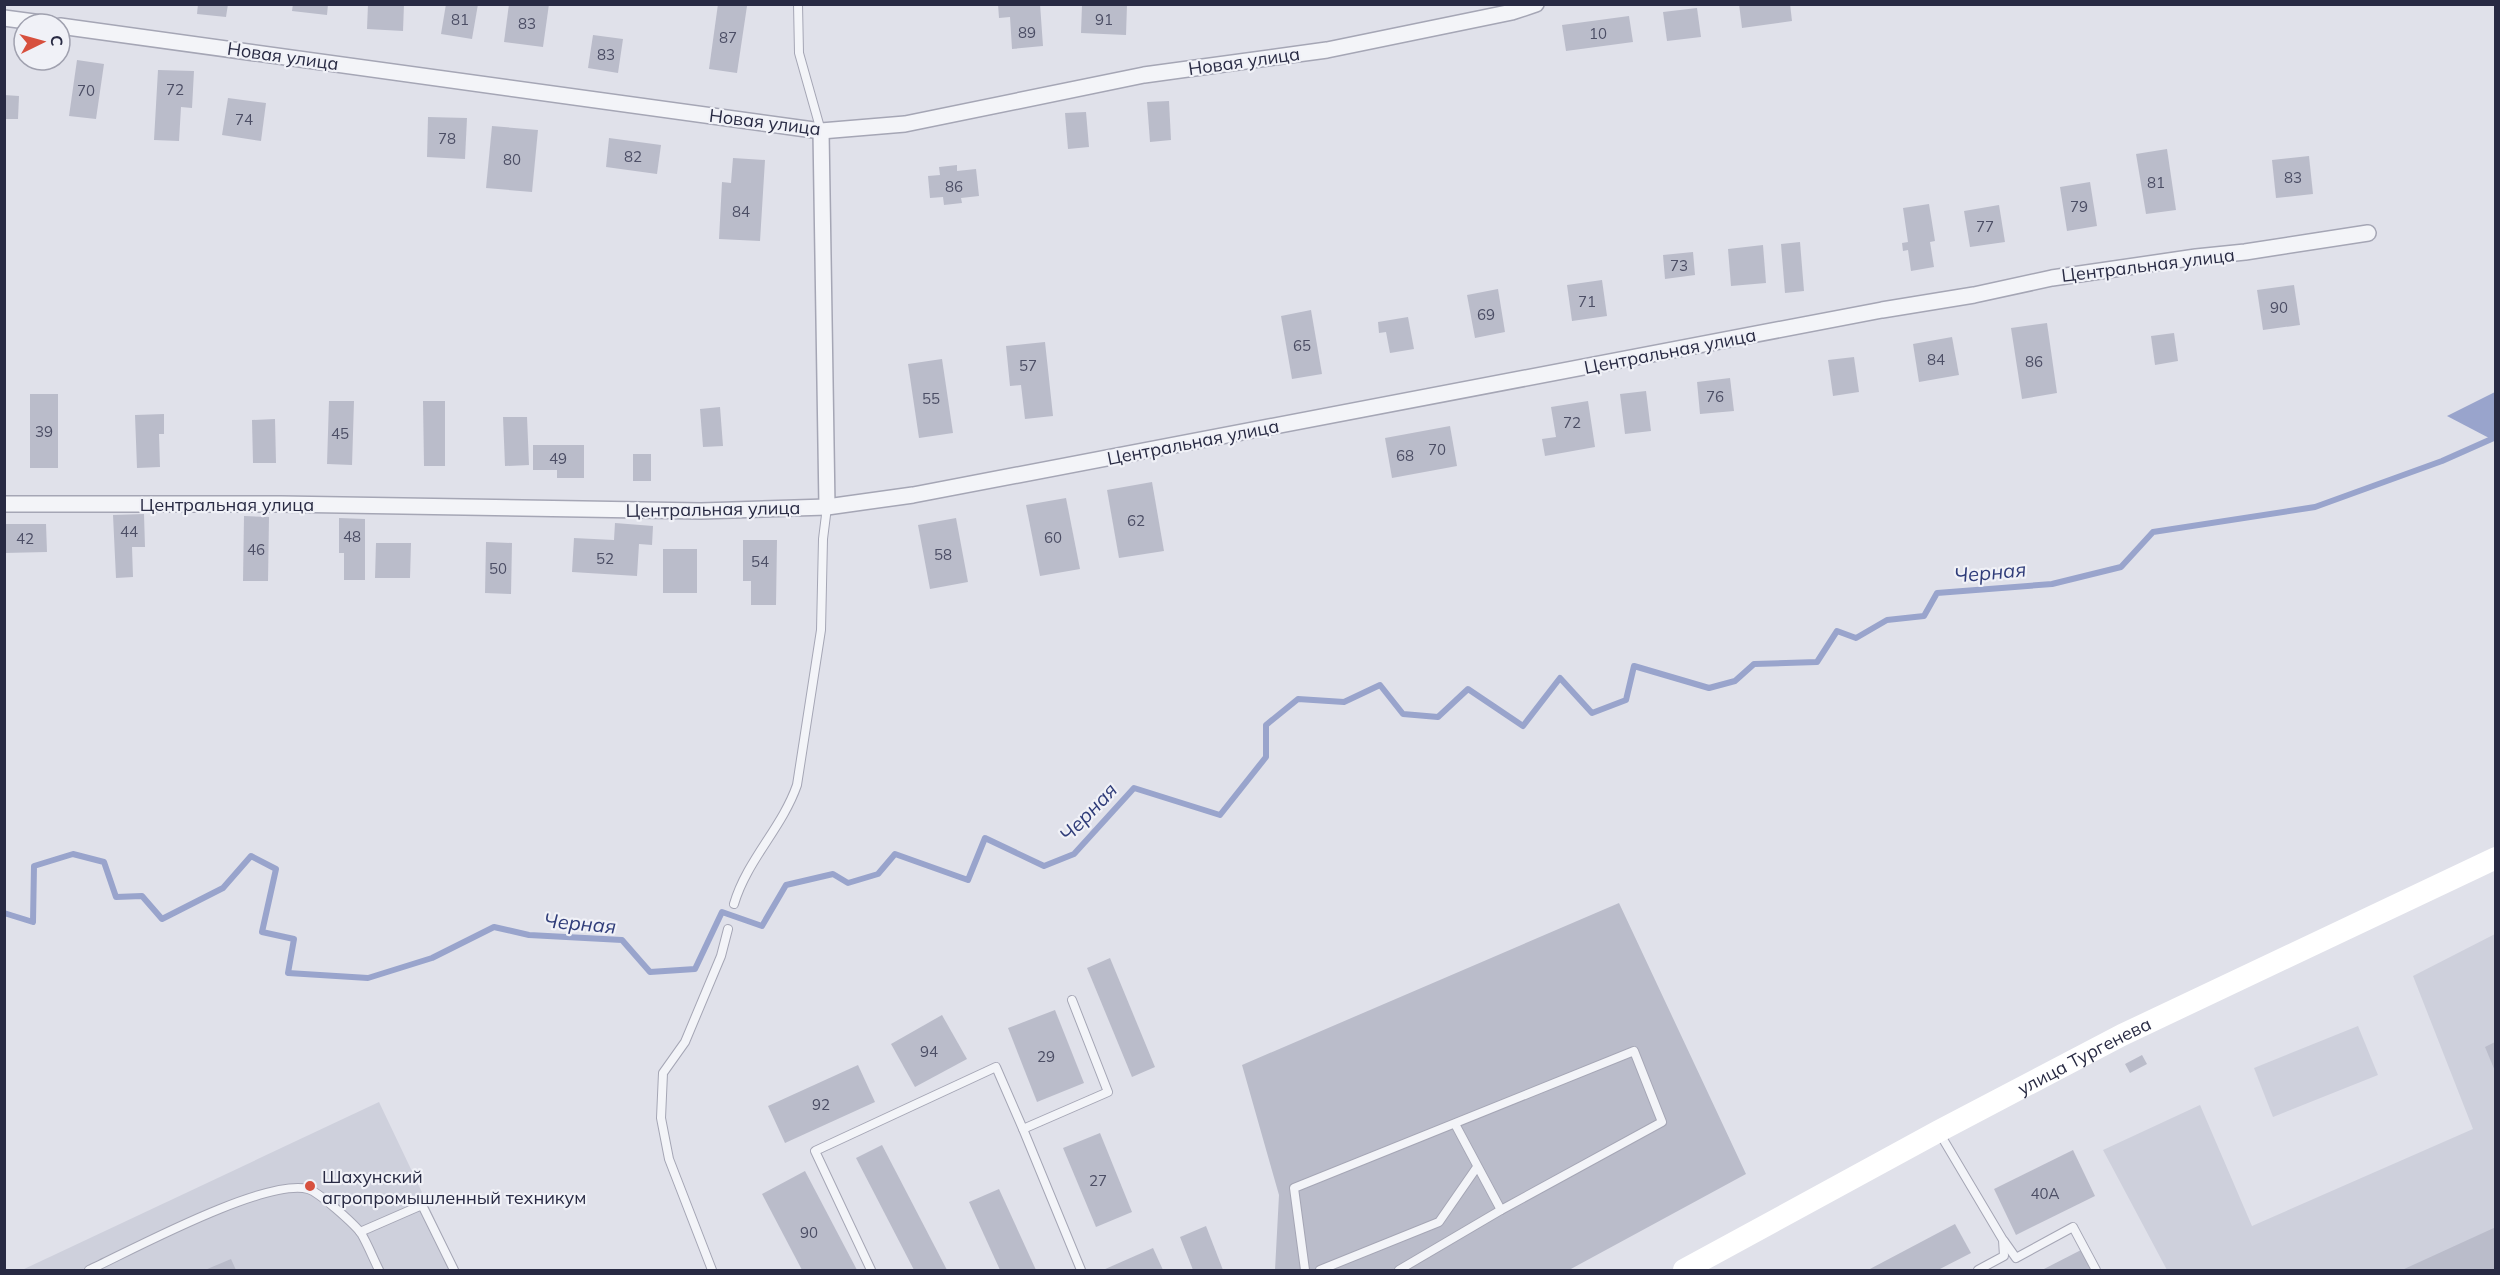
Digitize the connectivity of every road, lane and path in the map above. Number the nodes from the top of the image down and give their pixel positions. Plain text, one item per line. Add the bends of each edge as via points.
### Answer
1 (798, 4) edge
2 (1536, 4) edge
3 (72, 28) edge
4 (821, 130) junction
5 (2368, 233) dead end
6 (4, 504) edge
7 (827, 507) junction
8 (2496, 858) edge
9 (734, 904) dead end
10 (728, 929) dead end
11 (1072, 1000) dead end
12 (1455, 1124) junction
13 (1023, 1129) junction
14 (1939, 1131) junction
15 (1476, 1167) junction
16 (1501, 1210) junction
17 (360, 1232) junction
18 (2003, 1240) junction
19 (1995, 1261) junction
20 (1695, 1268) edge
21 (89, 1270) edge
22 (379, 1270) edge
23 (454, 1270) edge
24 (712, 1270) edge
25 (871, 1270) edge
26 (1082, 1270) edge
27 (1305, 1270) edge
28 (1320, 1270) edge
29 (1399, 1270) edge
30 (1978, 1270) edge
31 (2000, 1270) edge
32 (2096, 1270) edge

1 - 4 lane via 799,53
2 - 4 street, Новая улица via 1327,50 1144,75 905,124
3 - 4 street, Новая улица
4 - 7 street
5 - 7 street, Центральная улица via 2052,278 936,490
6 - 7 street, Центральная улица via 701,511
7 - 9 lane via 821,630 797,785 789,807 740,882
8 - 14 street, улица Тургенева via 2122,1035
10 - 24 lane via 686,1042 663,1073 661,1107 669,1159
11 - 13 lane via 1108,1092
12 - 15 lane
12 - 16 lane via 1634,1052 1662,1122
12 - 27 lane via 1293,1188
13 - 25 lane via 996,1067 815,1151
13 - 26 lane
14 - 18 lane
14 - 20 street, улица Тургенева
15 - 16 lane
15 - 28 lane via 1439,1222
16 - 29 lane
17 - 21 lane via 333,1206 308,1190 273,1190 213,1212
17 - 22 lane
17 - 23 lane via 422,1205
18 - 19 lane via 2004,1256
18 - 32 lane via 2016,1258 2073,1227
19 - 30 lane
19 - 31 lane

